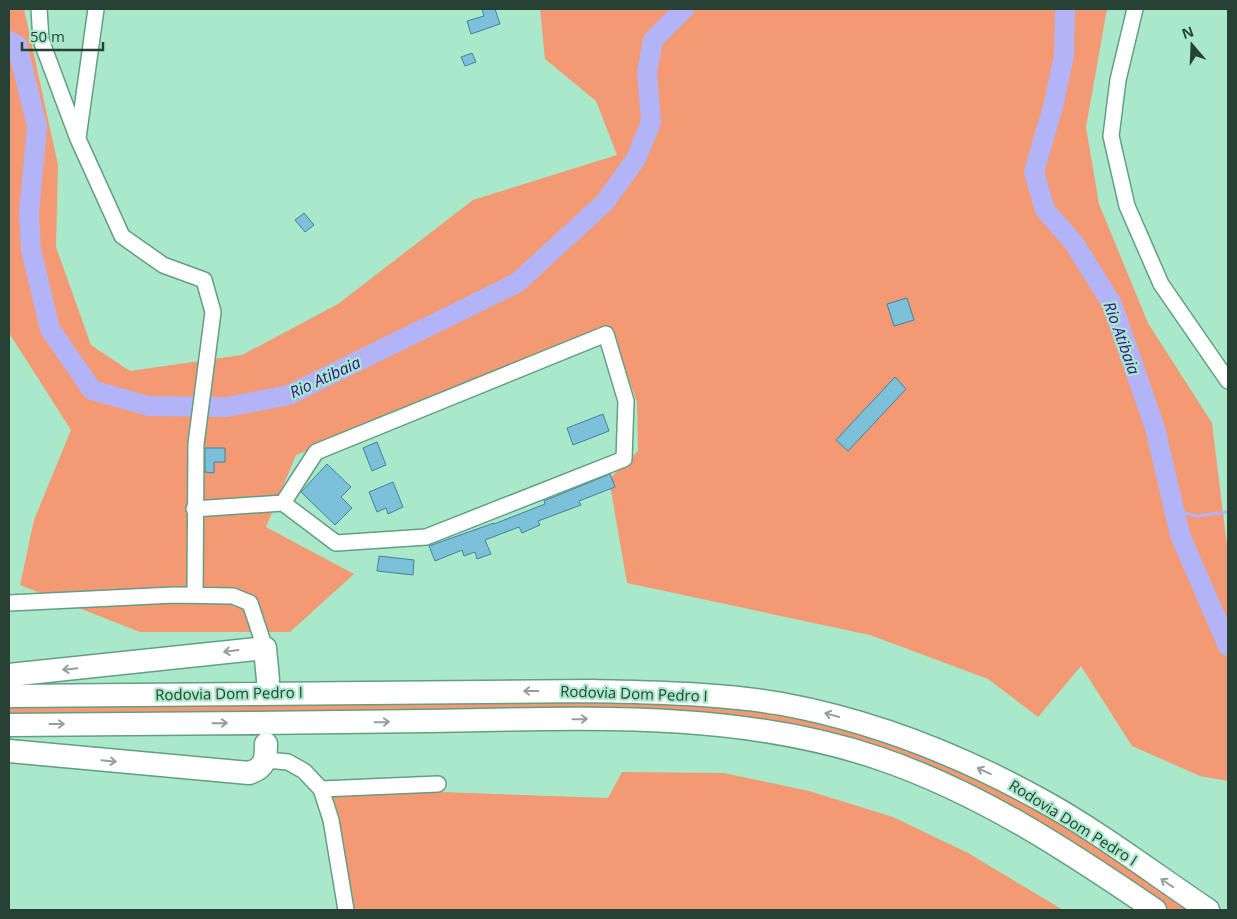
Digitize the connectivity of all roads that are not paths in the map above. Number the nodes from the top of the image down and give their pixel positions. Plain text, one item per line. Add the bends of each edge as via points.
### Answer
1 (38, 9) edge
2 (96, 9) edge
3 (1135, 9) edge
4 (78, 139) junction
5 (1228, 381) edge
6 (283, 503) junction
7 (194, 509) junction
8 (195, 595) junction
9 (9, 602) edge
10 (265, 648) junction
11 (9, 675) edge
12 (268, 680) dead end
13 (9, 696) edge
14 (9, 725) edge
15 (9, 751) edge
16 (266, 752) joint
17 (438, 784) dead end
18 (321, 789) junction
19 (346, 910) edge
20 (1154, 910) edge
21 (1208, 910) edge

1 - 4 street via 40,40
2 - 4 street
3 - 5 street via 1118,80 1111,136 1127,206 1161,284
4 - 7 street via 122,236 163,265 204,280 213,312 196,444
6 - 6 street via 336,543 426,537 624,458 626,401 606,334 316,452
6 - 7 street
7 - 8 street
8 - 9 street
8 - 10 street via 233,596 250,604
10 -> 11 highway
10 - 12 highway
21 -> 13 highway, Rodovia Dom Pedro I via 1089,830 1005,781 876,727 780,704 681,693 593,691
14 -> 20 highway, Rodovia Dom Pedro I via 627,719 694,722 790,735 838,746 910,769 1004,813
15 -> 16 highway via 249,773 260,770
16 - 18 street via 304,771
17 - 18 street
18 - 19 street via 331,820

